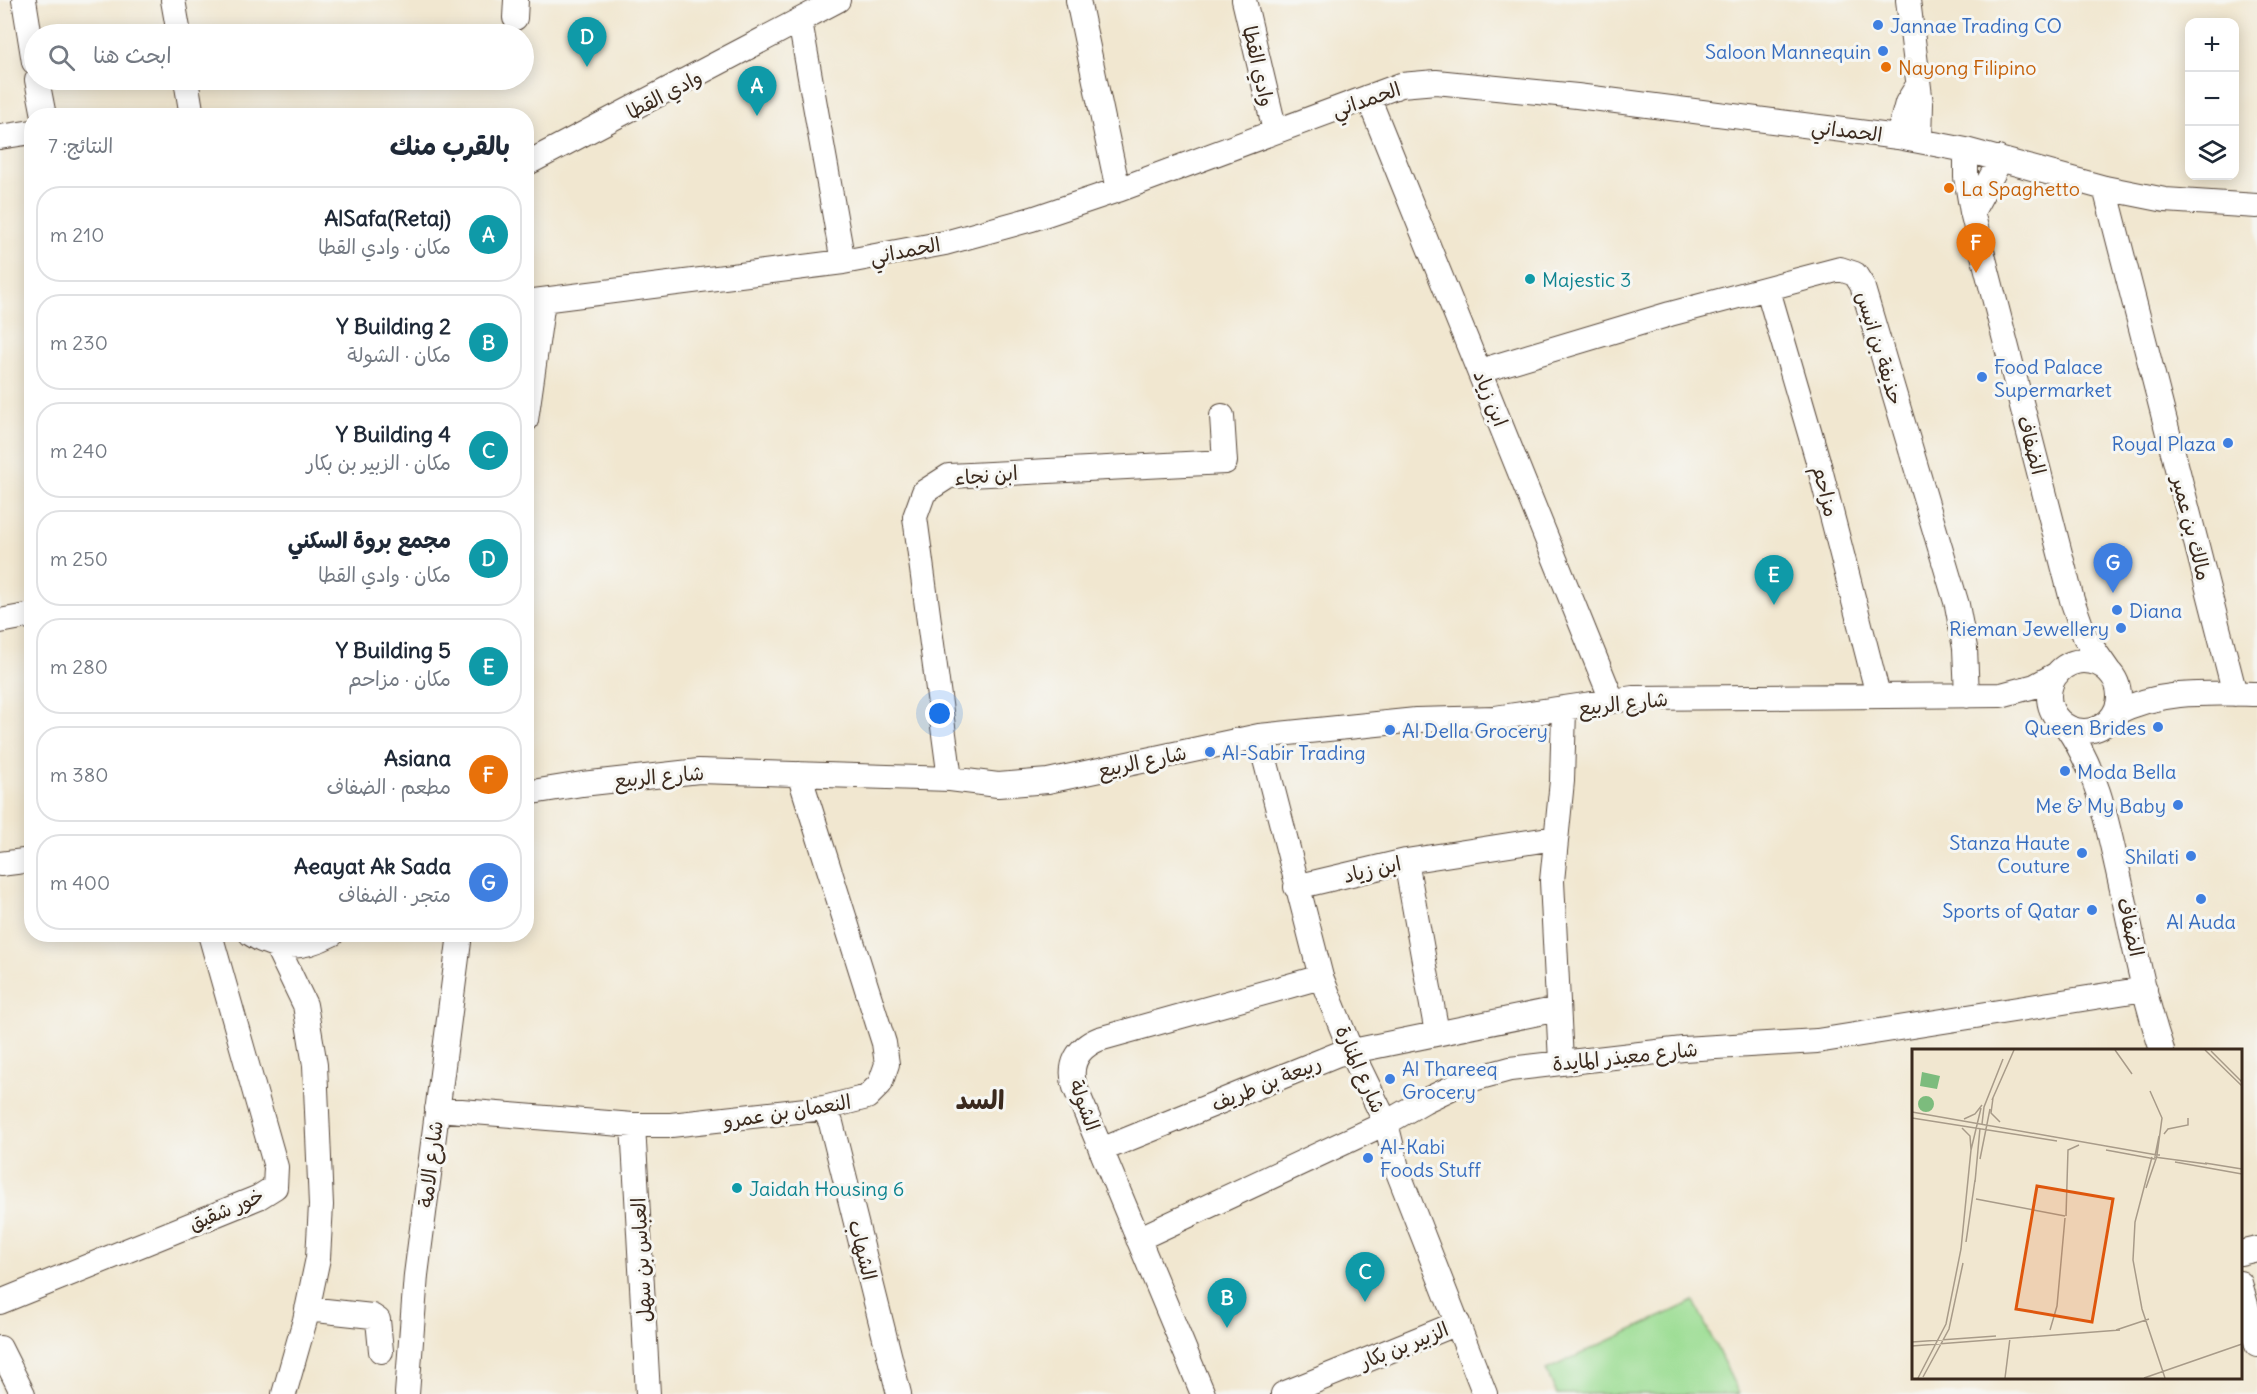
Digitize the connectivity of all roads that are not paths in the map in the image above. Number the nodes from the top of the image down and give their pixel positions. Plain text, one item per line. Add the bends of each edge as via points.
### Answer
1 (24, 0) edge
2 (173, 0) edge
3 (838, 0) edge
4 (1078, 0) edge
5 (1244, 0) edge
6 (1908, 0) edge
7 (800, 21) junction
8 (28, 24) edge
9 (177, 24) edge
10 (40, 90) edge
11 (188, 90) edge
12 (1368, 97) junction
13 (43, 108) edge
14 (191, 108) edge
15 (1275, 131) junction
16 (24, 134) edge
17 (0, 138) edge
18 (1909, 139) junction
19 (1966, 150) junction
20 (1998, 158) junction
21 (534, 160) edge
22 (2105, 188) junction
23 (1118, 190) junction
24 (2257, 206) edge
25 (1972, 212) junction
26 (843, 262) junction
27 (1768, 290) junction
28 (535, 301) edge
29 (1480, 371) junction
30 (1222, 416) dead end
31 (24, 616) edge
32 (0, 621) edge
33 (2057, 674) junction
34 (2111, 674) junction
35 (2172, 694) junction
36 (2246, 694) edge
37 (1878, 695) junction
38 (1967, 696) junction
39 (2001, 696) junction
40 (1612, 700) junction
41 (1564, 709) junction
42 (2109, 719) junction
43 (2063, 724) junction
44 (1259, 736) junction
45 (799, 774) junction
46 (950, 779) junction
47 (534, 791) edge
48 (2102, 802) junction
49 (1555, 838) junction
50 (24, 861) edge
51 (1406, 861) junction
52 (0, 864) edge
53 (1296, 887) junction
54 (212, 942) edge
55 (267, 942) edge
56 (309, 942) edge
57 (459, 942) edge
58 (277, 947) junction
59 (1322, 977) junction
60 (2145, 989) junction
61 (1558, 1009) junction
62 (1437, 1033) junction
63 (2162, 1049) edge
64 (1352, 1052) junction
65 (1561, 1062) junction
66 (824, 1108) junction
67 (437, 1109) junction
68 (1386, 1124) junction
69 (633, 1125) junction
70 (1101, 1150) junction
71 (1138, 1239) junction
72 (2257, 1249) edge
73 (2242, 1253) edge
74 (2242, 1286) edge
75 (0, 1302) edge
76 (307, 1309) junction
77 (1458, 1323) junction
78 (2257, 1345) edge
79 (0, 1348) edge
80 (381, 1351) dead end
81 (23, 1394) edge
82 (284, 1394) edge
83 (407, 1394) edge
84 (648, 1394) edge
85 (899, 1394) edge
86 (1203, 1394) edge
87 (1283, 1394) edge
88 (1485, 1394) edge

1 - 8 street
2 - 9 street
3 - 7 street, وادي القطا
4 - 23 street
5 - 15 street, وادي القطا
6 - 18 street via 1921,104
7 - 21 street, وادي القطا
7 - 26 street
10 - 13 street
11 - 14 street
12 - 15 street, الحمداني
12 - 18 street, الحمداني via 1401,85 1436,82
12 - 29 street, ابن زياد
15 - 23 street, الحمداني
16 - 17 street
18 - 19 street, الحمداني
19 - 20 street, الحمداني
19 - 25 street, الضفاف
20 - 22 street, الحمداني
20 - 25 street
22 - 24 street, الحمداني via 2164,200
22 - 36 street, مالك بن عمير
23 - 26 street, الحمداني via 945,243
25 - 34 street, الضفاف via 2072,600 2085,638
26 - 28 street, الحمداني
27 - 29 street, حذيفة بن انيس via 1670,314
27 - 37 street, مزاحم via 1818,461
27 - 38 street, حذيفة بن انيس via 1840,269 1855,273 1862,285 1957,605 1965,648
29 - 40 street, ابن زياد
30 - 46 street, ابن نجاء via 1225,462 949,476 924,492 915,517
31 - 32 street
33 - 34 street via 2076,662 2098,664
33 - 39 street, شارع الربيع
33 - 43 street via 2049,699
34 - 35 street
34 - 42 street via 2119,695
35 - 36 street
35 - 42 street via 2136,703
37 - 38 street, شارع الربيع
37 - 40 street, شارع الربيع
38 - 39 street, شارع الربيع
39 - 43 street, شارع الربيع via 2037,707
40 - 41 street, شارع الربيع
41 - 44 street, شارع الربيع
41 - 49 street via 1562,781
42 - 43 street via 2085,731
42 - 48 street, الضفاف via 2100,752
43 - 48 street, الضفاف via 2083,753
44 - 46 street, شارع الربيع via 1048,781 998,785
44 - 53 street, شارع المنارة
45 - 46 street, شارع الربيع
45 - 47 street, شارع الربيع via 699,771
45 - 66 street, النعمان بن عمرو via 884,1043 887,1064 880,1084 867,1097
48 - 60 street, الضفاف
49 - 51 street, ابن زياد
49 - 61 street via 1552,903
50 - 52 street
51 - 53 street, ابن زياد
51 - 62 street
53 - 59 street, شارع المنارة
54 - 75 street, خور شقيق via 276,1167 275,1187 259,1197
55 - 58 street
56 - 58 street
57 - 67 street, شارع الامة
58 - 76 street via 305,1005 315,1065 321,1206 318,1258
59 - 64 street, شارع المنارة
59 - 70 street, الشولة via 1099,1039 1081,1049 1072,1078
60 - 63 street, الضفاف
60 - 65 street, شارع معيذر المايدة via 1817,1041
61 - 62 street, ربيعة بن طريف
61 - 65 street
62 - 64 street, ربيعة بن طريف
64 - 68 street, شارع المنارة
64 - 70 street, ربيعة بن طريف
65 - 68 street, شارع معيذر المايدة via 1510,1069 1466,1081
66 - 69 street, النعمان بن عمرو via 708,1123
66 - 85 street, الشهاب
67 - 69 street, النعمان بن عمرو
67 - 83 street, شارع الامة via 416,1275
68 - 71 street, شارع معيذر المايدة
68 - 77 street, شارع المنارة via 1398,1172
69 - 84 street, العباس بن سهل
70 - 71 street, الشولة
71 - 86 street, الشولة
72 - 73 street
74 - 78 street
76 - 80 street via 372,1316 380,1327
76 - 82 street
77 - 87 street, الزبير بن بكار
77 - 88 street, شارع المنارة
79 - 81 street

